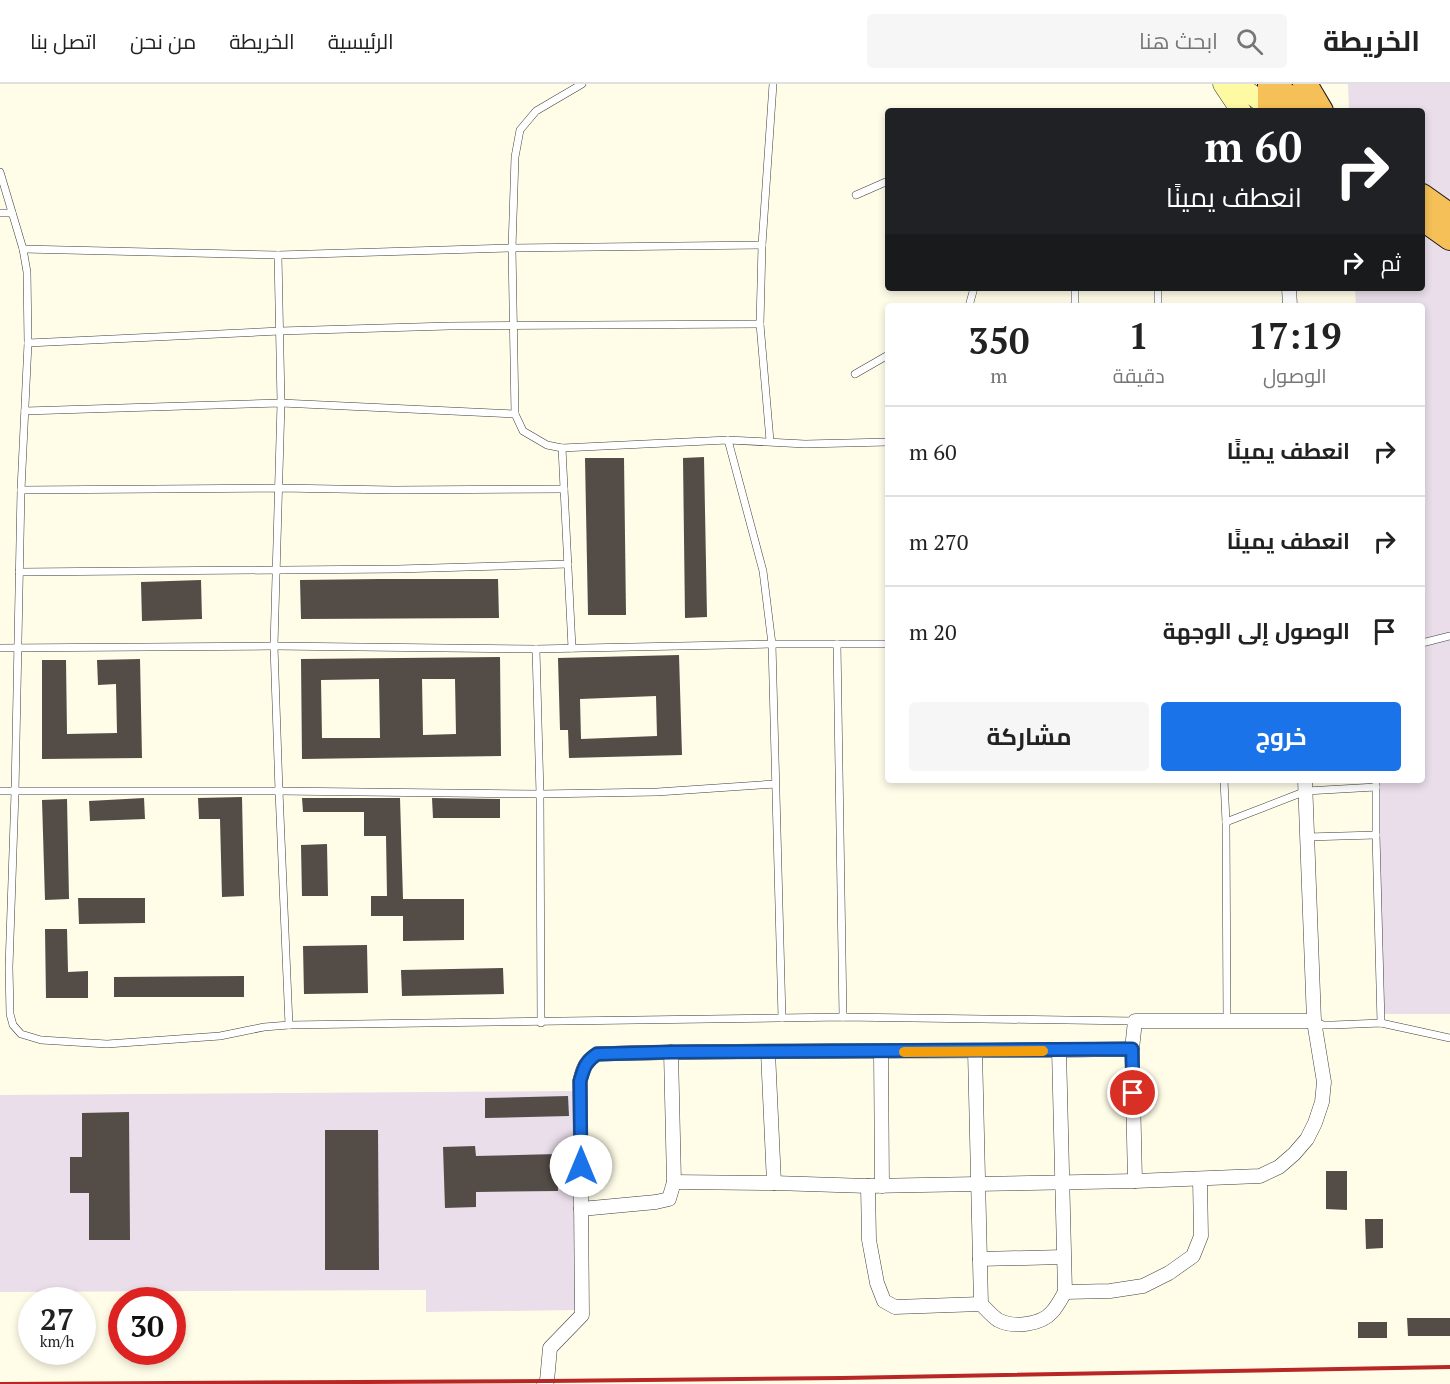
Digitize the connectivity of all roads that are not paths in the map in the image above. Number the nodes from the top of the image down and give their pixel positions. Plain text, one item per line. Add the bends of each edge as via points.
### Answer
1 (582, 84) edge
2 (773, 84) edge
3 (1223, 84) edge
4 (1237, 84) edge
5 (1279, 96) edge
6 (1239, 108) edge
7 (1303, 108) edge
8 (1313, 108) edge
9 (0, 172) edge
10 (885, 182) edge
11 (856, 195) dead end
12 (1430, 211) edge
13 (0, 213) edge
14 (12, 213) junction
15 (1450, 238) edge
16 (762, 245) junction
17 (512, 248) junction
18 (23, 249) junction
19 (278, 255) junction
20 (760, 324) junction
21 (513, 326) junction
22 (280, 331) junction
23 (28, 343) junction
24 (885, 358) edge
25 (855, 374) dead end
26 (281, 403) junction
27 (25, 411) junction
28 (515, 414) junction
29 (728, 440) junction
30 (770, 441) junction
31 (885, 442) edge
32 (562, 448) junction
33 (279, 488) junction
34 (564, 489) junction
35 (21, 490) junction
36 (568, 564) junction
37 (276, 570) junction
38 (19, 572) junction
39 (1450, 636) edge
40 (1425, 642) edge
41 (772, 644) junction
42 (837, 644) junction
43 (885, 644) edge
44 (274, 646) junction
45 (0, 648) edge
46 (17, 648) junction
47 (572, 648) junction
48 (536, 649) junction
49 (1224, 783) edge
50 (1376, 783) edge
51 (775, 784) junction
52 (1306, 786) edge
53 (279, 791) junction
54 (0, 792) edge
55 (15, 792) junction
56 (540, 794) junction
57 (1226, 822) junction
58 (1376, 835) junction
59 (1306, 837) junction
60 (843, 1017) junction
61 (783, 1018) junction
62 (1314, 1021) junction
63 (1135, 1022) junction
64 (1227, 1022) junction
65 (541, 1023) junction
66 (1381, 1023) junction
67 (289, 1025) junction
68 (1450, 1038) edge
69 (1132, 1049) junction
70 (1059, 1050) junction
71 (975, 1051) junction
72 (671, 1052) junction
73 (768, 1052) junction
74 (881, 1052) junction
75 (1200, 1179) junction
76 (1135, 1181) junction
77 (674, 1182) junction
78 (774, 1183) junction
79 (1061, 1183) junction
80 (978, 1184) junction
81 (875, 1186) junction
82 (581, 1209) junction
83 (1063, 1257) junction
84 (980, 1259) junction
85 (1065, 1292) junction
86 (981, 1304) junction
87 (544, 1384) edge

1 - 17 lane via 536,111 520,130 515,157
2 - 16 lane
3 - 6 main road
4 - 5 main road
5 - 7 highway
5 - 8 highway
9 - 14 lane
10 - 11 lane
12 - 15 highway
13 - 14 lane
14 - 18 lane
16 - 17 lane
16 - 20 lane
17 - 19 lane
17 - 21 lane
18 - 19 lane
18 - 23 lane
19 - 22 lane
20 - 21 lane
20 - 30 lane
21 - 22 lane
21 - 28 lane
22 - 23 lane
22 - 26 lane
23 - 27 lane
24 - 25 lane
26 - 27 lane
26 - 28 lane
26 - 33 lane
27 - 35 lane
28 - 32 lane via 523,431 547,445
29 - 30 lane
29 - 32 lane
29 - 41 lane via 763,571
30 - 31 lane
32 - 34 lane
33 - 34 lane
33 - 35 lane
33 - 37 lane
34 - 36 lane
35 - 38 lane
36 - 37 lane
36 - 47 lane
37 - 38 lane
37 - 44 lane
38 - 46 lane
39 - 40 lane
41 - 42 lane
41 - 47 lane
41 - 51 lane
42 - 43 lane
42 - 60 lane
44 - 46 lane
44 - 48 lane
44 - 53 lane
45 - 46 lane
46 - 55 lane
47 - 48 lane
48 - 56 lane
49 - 57 lane
50 - 52 lane
50 - 58 lane
51 - 56 lane
51 - 61 lane
52 - 57 lane
52 - 59 street
53 - 55 lane
53 - 56 lane
53 - 67 lane
54 - 55 lane
55 - 67 lane via 10,1014 21,1034 41,1040 107,1044 220,1036
56 - 65 lane
57 - 64 lane
58 - 59 lane
58 - 66 lane
59 - 62 street
60 - 61 lane
60 - 63 lane
61 - 65 lane
62 - 64 street
62 - 66 lane via 1323,1025
62 - 75 street via 1324,1082 1322,1102 1307,1139 1279,1167 1260,1176
63 - 64 street
63 - 69 street
65 - 67 lane
66 - 68 lane
69 - 70 street
69 - 76 street
70 - 71 street
70 - 79 street
71 - 74 street
71 - 80 street
72 - 73 street
72 - 77 street
72 - 82 street via 597,1054 588,1060 580,1081
73 - 74 street
73 - 78 street
74 - 81 street
75 - 76 street
75 - 85 street via 1201,1236 1193,1256 1143,1286
76 - 79 street
77 - 78 street
77 - 82 street via 669,1199
78 - 81 street
79 - 80 street
79 - 83 street
80 - 81 street
80 - 84 street
81 - 86 street via 869,1240 876,1283 885,1301 895,1307
82 - 87 street via 582,1315 550,1348
83 - 84 street
83 - 85 street
84 - 86 street
85 - 86 street via 1053,1312 1029,1323 999,1320

